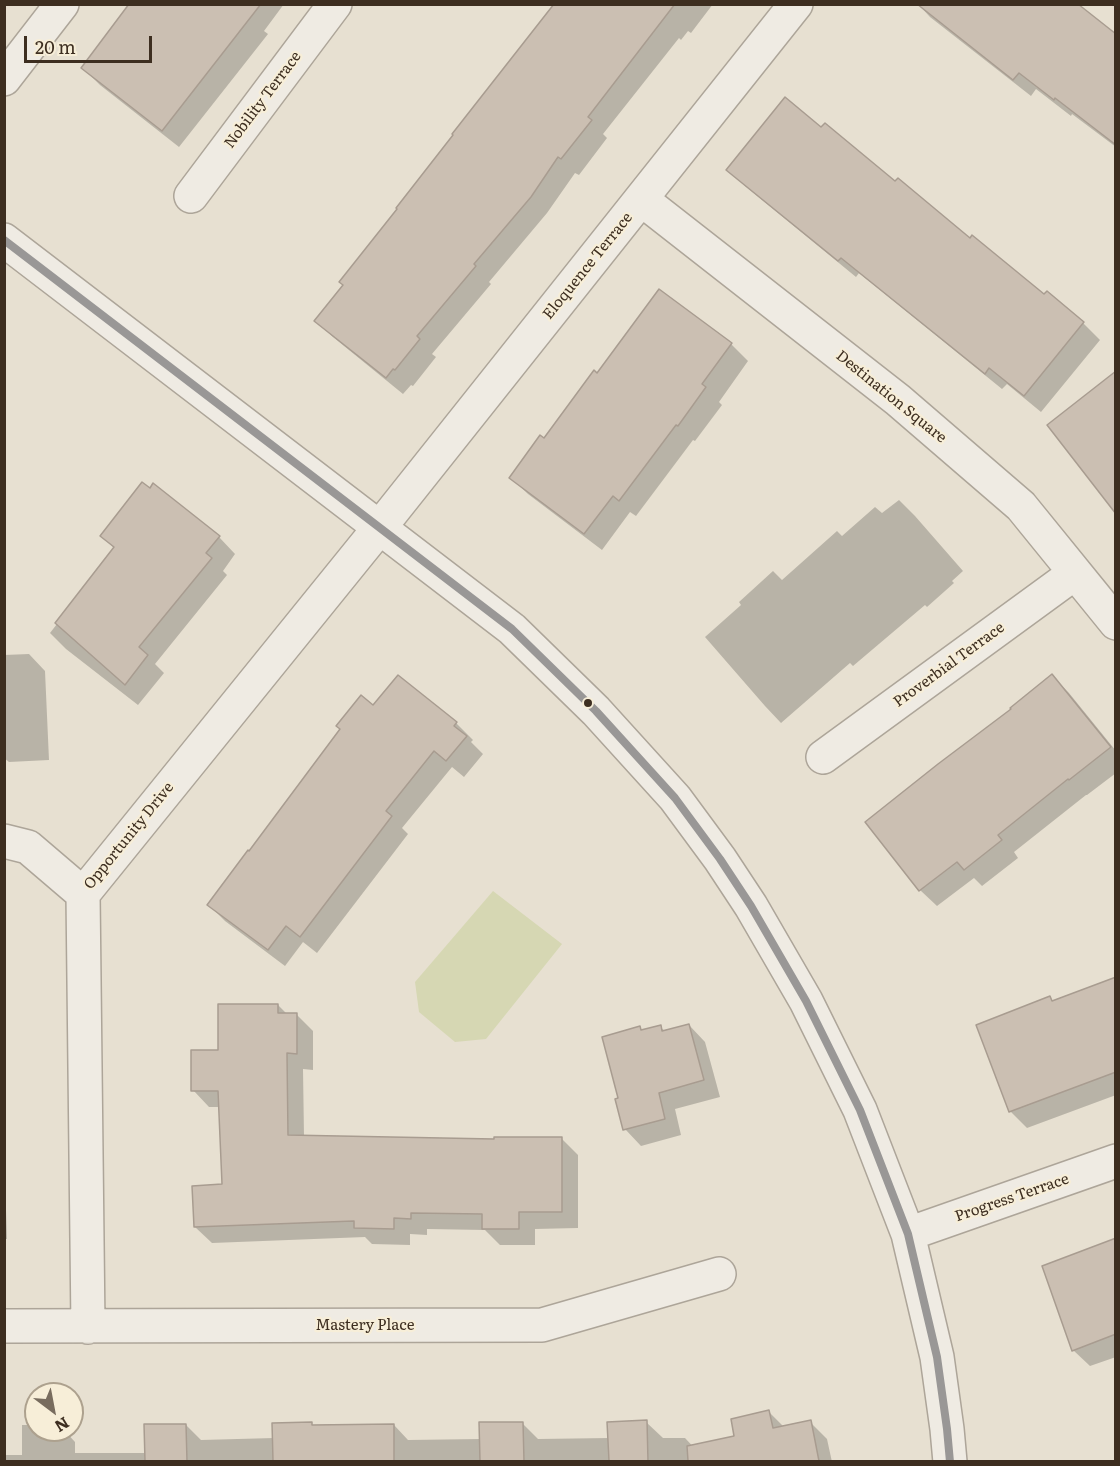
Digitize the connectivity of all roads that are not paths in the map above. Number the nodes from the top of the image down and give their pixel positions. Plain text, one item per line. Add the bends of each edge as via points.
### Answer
1 (62, 4) edge
2 (335, 4) edge
3 (796, 4) edge
4 (4, 79) edge
5 (191, 196) dead end
6 (641, 198) junction
7 (4, 240) edge
8 (380, 527) junction
9 (1075, 573) junction
10 (1116, 623) edge
11 (824, 757) dead end
12 (4, 842) edge
13 (83, 894) junction
14 (1116, 1161) edge
15 (908, 1234) junction
16 (719, 1274) dead end
17 (4, 1326) edge
18 (88, 1326) junction
19 (950, 1461) edge

1 - 4 street
2 - 5 street, Nobility Terrace
3 - 6 street, Eloquence Terrace
6 - 8 street, Eloquence Terrace
6 - 9 street, Destination Square via 898,400 1021,506
7 - 8 street
8 - 13 street, Opportunity Drive
8 - 15 street via 512,629 596,711 675,798 751,906 806,1001 860,1110
9 - 10 street, Destination Square
9 - 11 street, Proverbial Terrace
12 - 13 street via 28,847
13 - 18 street, Opportunity Drive
14 - 15 street, Progress Terrace
15 - 19 street via 937,1358
16 - 18 street, Mastery Place via 542,1326
17 - 18 street, Mastery Place

